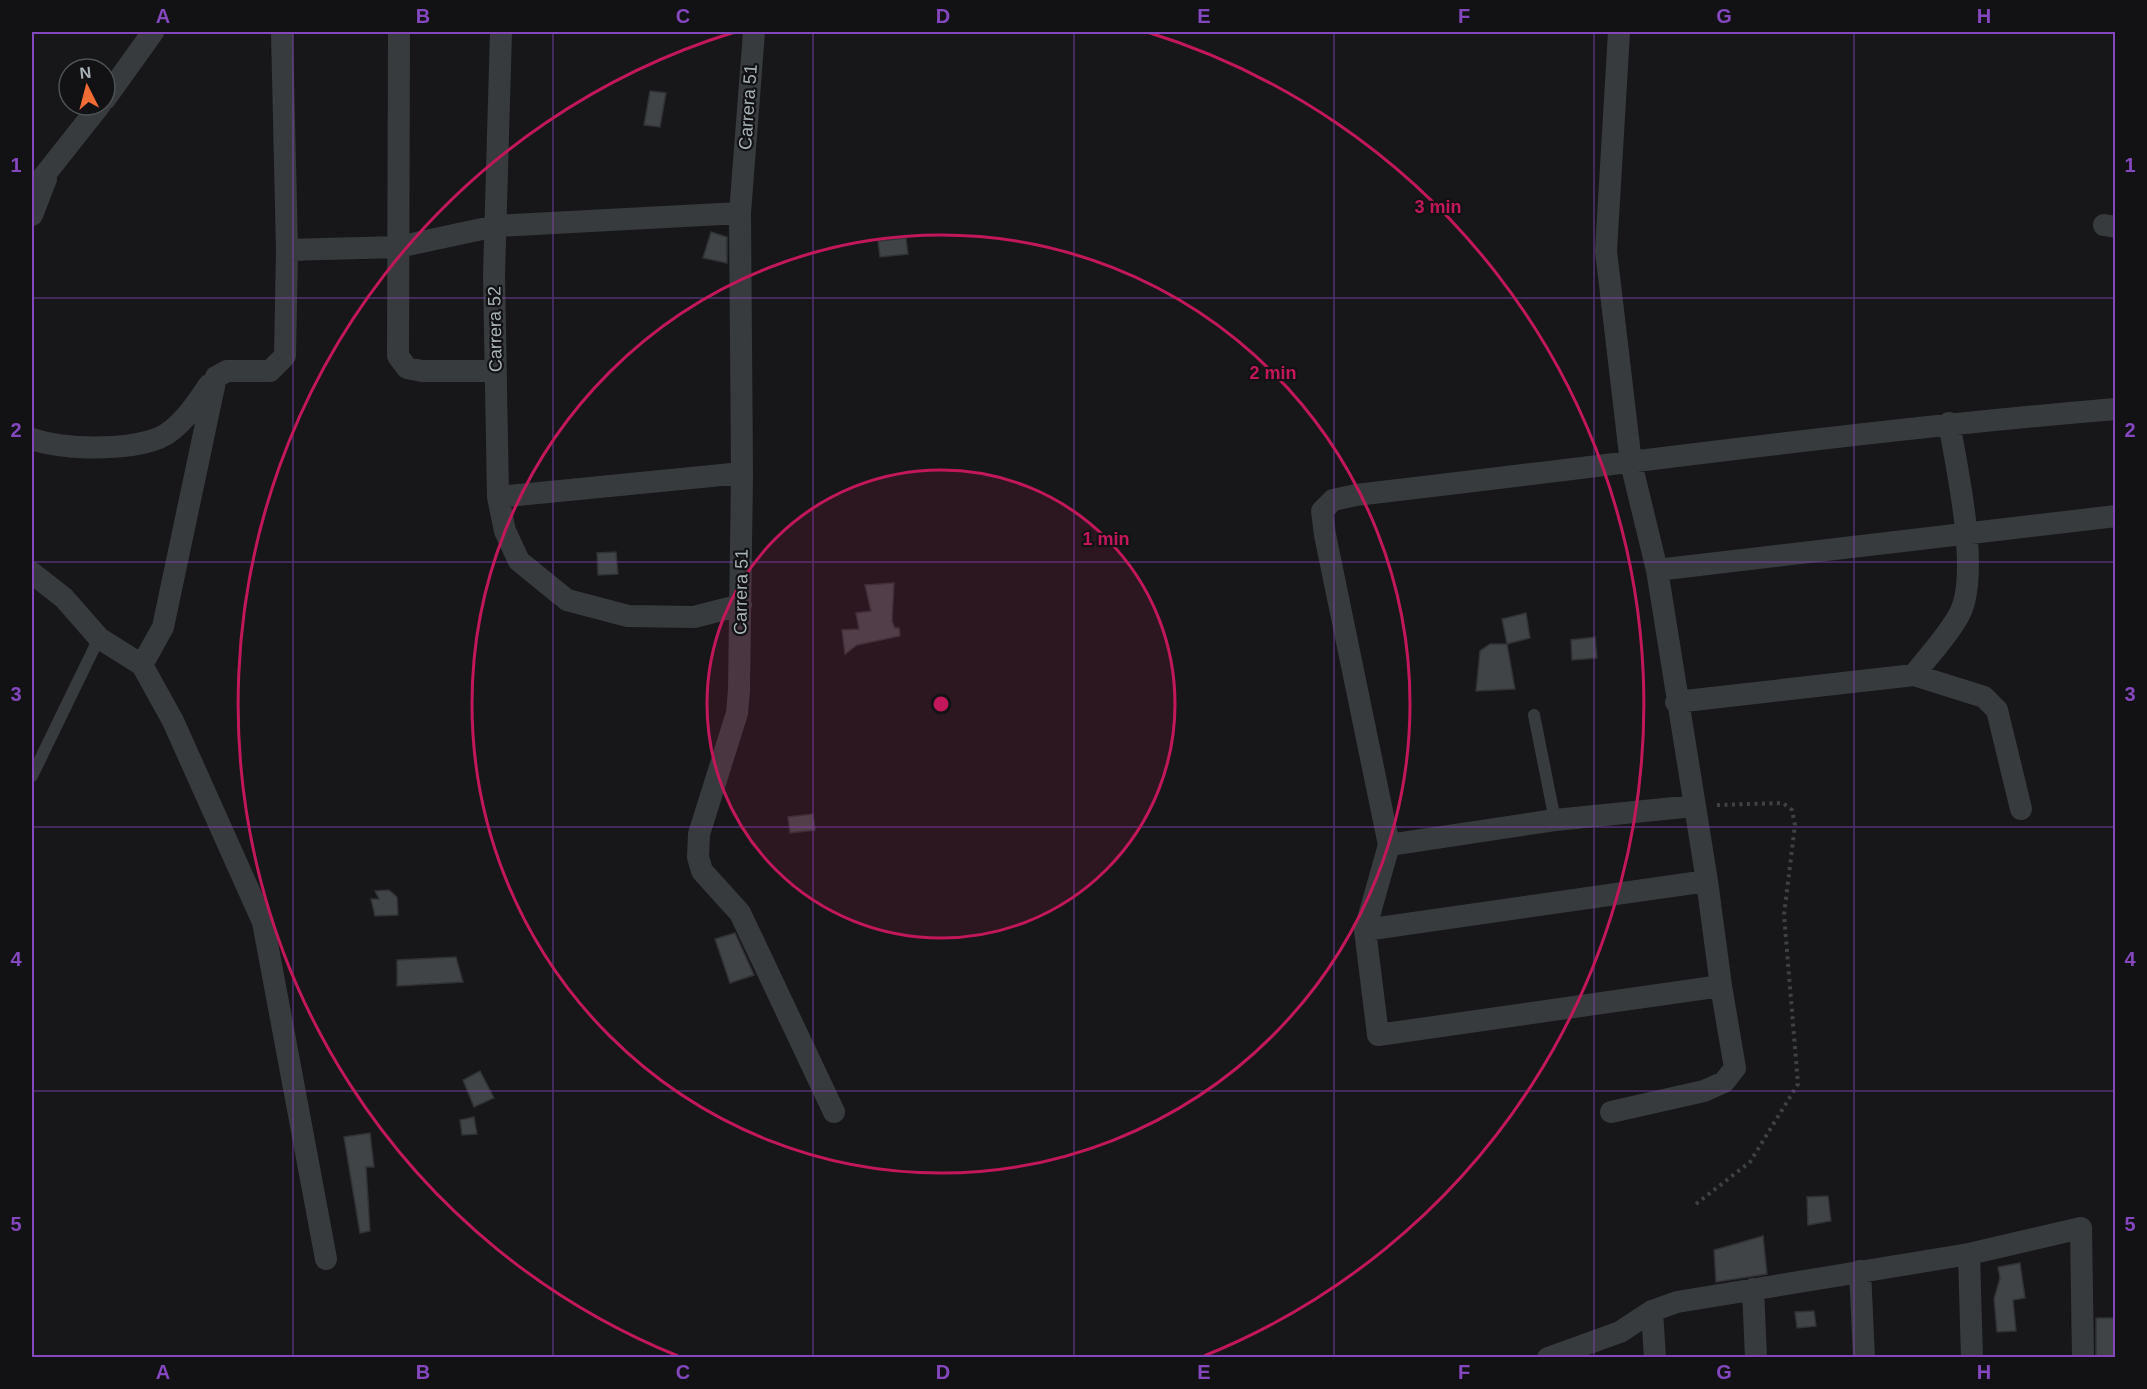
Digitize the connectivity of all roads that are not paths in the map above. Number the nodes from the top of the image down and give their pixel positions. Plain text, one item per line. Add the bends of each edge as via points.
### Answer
1 (153, 32) edge
2 (282, 32) edge
3 (399, 32) edge
4 (501, 32) edge
5 (754, 32) edge
6 (1619, 32) edge
7 (117, 82) edge
8 (91, 117) edge
9 (50, 169) junction
10 (32, 191) edge
11 (740, 213) junction
12 (32, 216) edge
13 (496, 226) junction
14 (398, 247) junction
15 (287, 250) junction
16 (496, 372) junction
17 (216, 376) junction
18 (2115, 409) edge
19 (1949, 423) junction
20 (32, 439) edge
21 (1631, 463) junction
22 (742, 473) junction
23 (498, 497) junction
24 (2115, 516) edge
25 (1967, 533) junction
26 (1657, 570) junction
27 (32, 573) edge
28 (741, 605) junction
29 (99, 638) junction
30 (142, 665) junction
31 (1914, 675) junction
32 (1676, 702) junction
33 (1534, 715) dead end
34 (32, 776) edge
35 (1694, 806) junction
36 (2021, 809) dead end
37 (1555, 820) junction
38 (1389, 845) junction
39 (1707, 881) junction
40 (1365, 930) junction
41 (1721, 986) junction
42 (834, 1112) dead end
43 (1611, 1112) dead end
44 (1969, 1254) junction
45 (326, 1259) dead end
46 (1860, 1271) junction
47 (1753, 1289) junction
48 (1652, 1311) junction
49 (1548, 1358) edge
50 (1655, 1358) edge
51 (1756, 1358) edge
52 (1864, 1358) edge
53 (1972, 1358) edge
54 (2083, 1358) edge

1 - 7 street
2 - 15 street
3 - 14 street
4 - 13 street, Carrera 52
5 - 11 street, Carrera 51
6 - 21 street via 1606,251
8 - 9 street
9 - 10 street
9 - 12 street
11 - 13 street
11 - 22 street, Carrera 51
13 - 14 street
13 - 16 street, Carrera 52
14 - 15 street
14 - 16 street via 398,356 402,362 407,368 422,371
15 - 17 street via 285,356 270,371 227,371
16 - 23 street, Carrera 52
17 - 20 street via 190,413 160,437 121,446 74,446
17 - 30 street via 163,627
18 - 19 street
19 - 21 street
19 - 25 street
21 - 26 street
21 - 38 street via 1356,495 1334,500 1322,512
22 - 23 street
22 - 28 street, Carrera 51
23 - 28 street, Carrera 52 via 505,531 519,561 567,600 628,616 694,617
24 - 25 street
25 - 26 street
25 - 31 street via 1966,591 1960,612
26 - 32 street
27 - 29 street via 64,598
28 - 42 street, Carrera 51 via 737,713 699,834 698,857 702,872 740,913
29 - 30 street
29 - 34 lane
30 - 45 street via 173,721 264,922
31 - 32 street
31 - 36 street via 1984,697 1997,710
32 - 35 street
33 - 37 lane
35 - 37 street
35 - 39 street
37 - 38 street
38 - 40 street
39 - 40 street
39 - 41 street
40 - 41 street via 1377,1035
41 - 43 street via 1735,1068 1724,1082 1704,1091
44 - 46 street
44 - 53 street
44 - 54 street via 2081,1228
46 - 47 street
46 - 52 street
47 - 48 street via 1677,1302
47 - 51 street
48 - 49 street via 1620,1332
48 - 50 street

